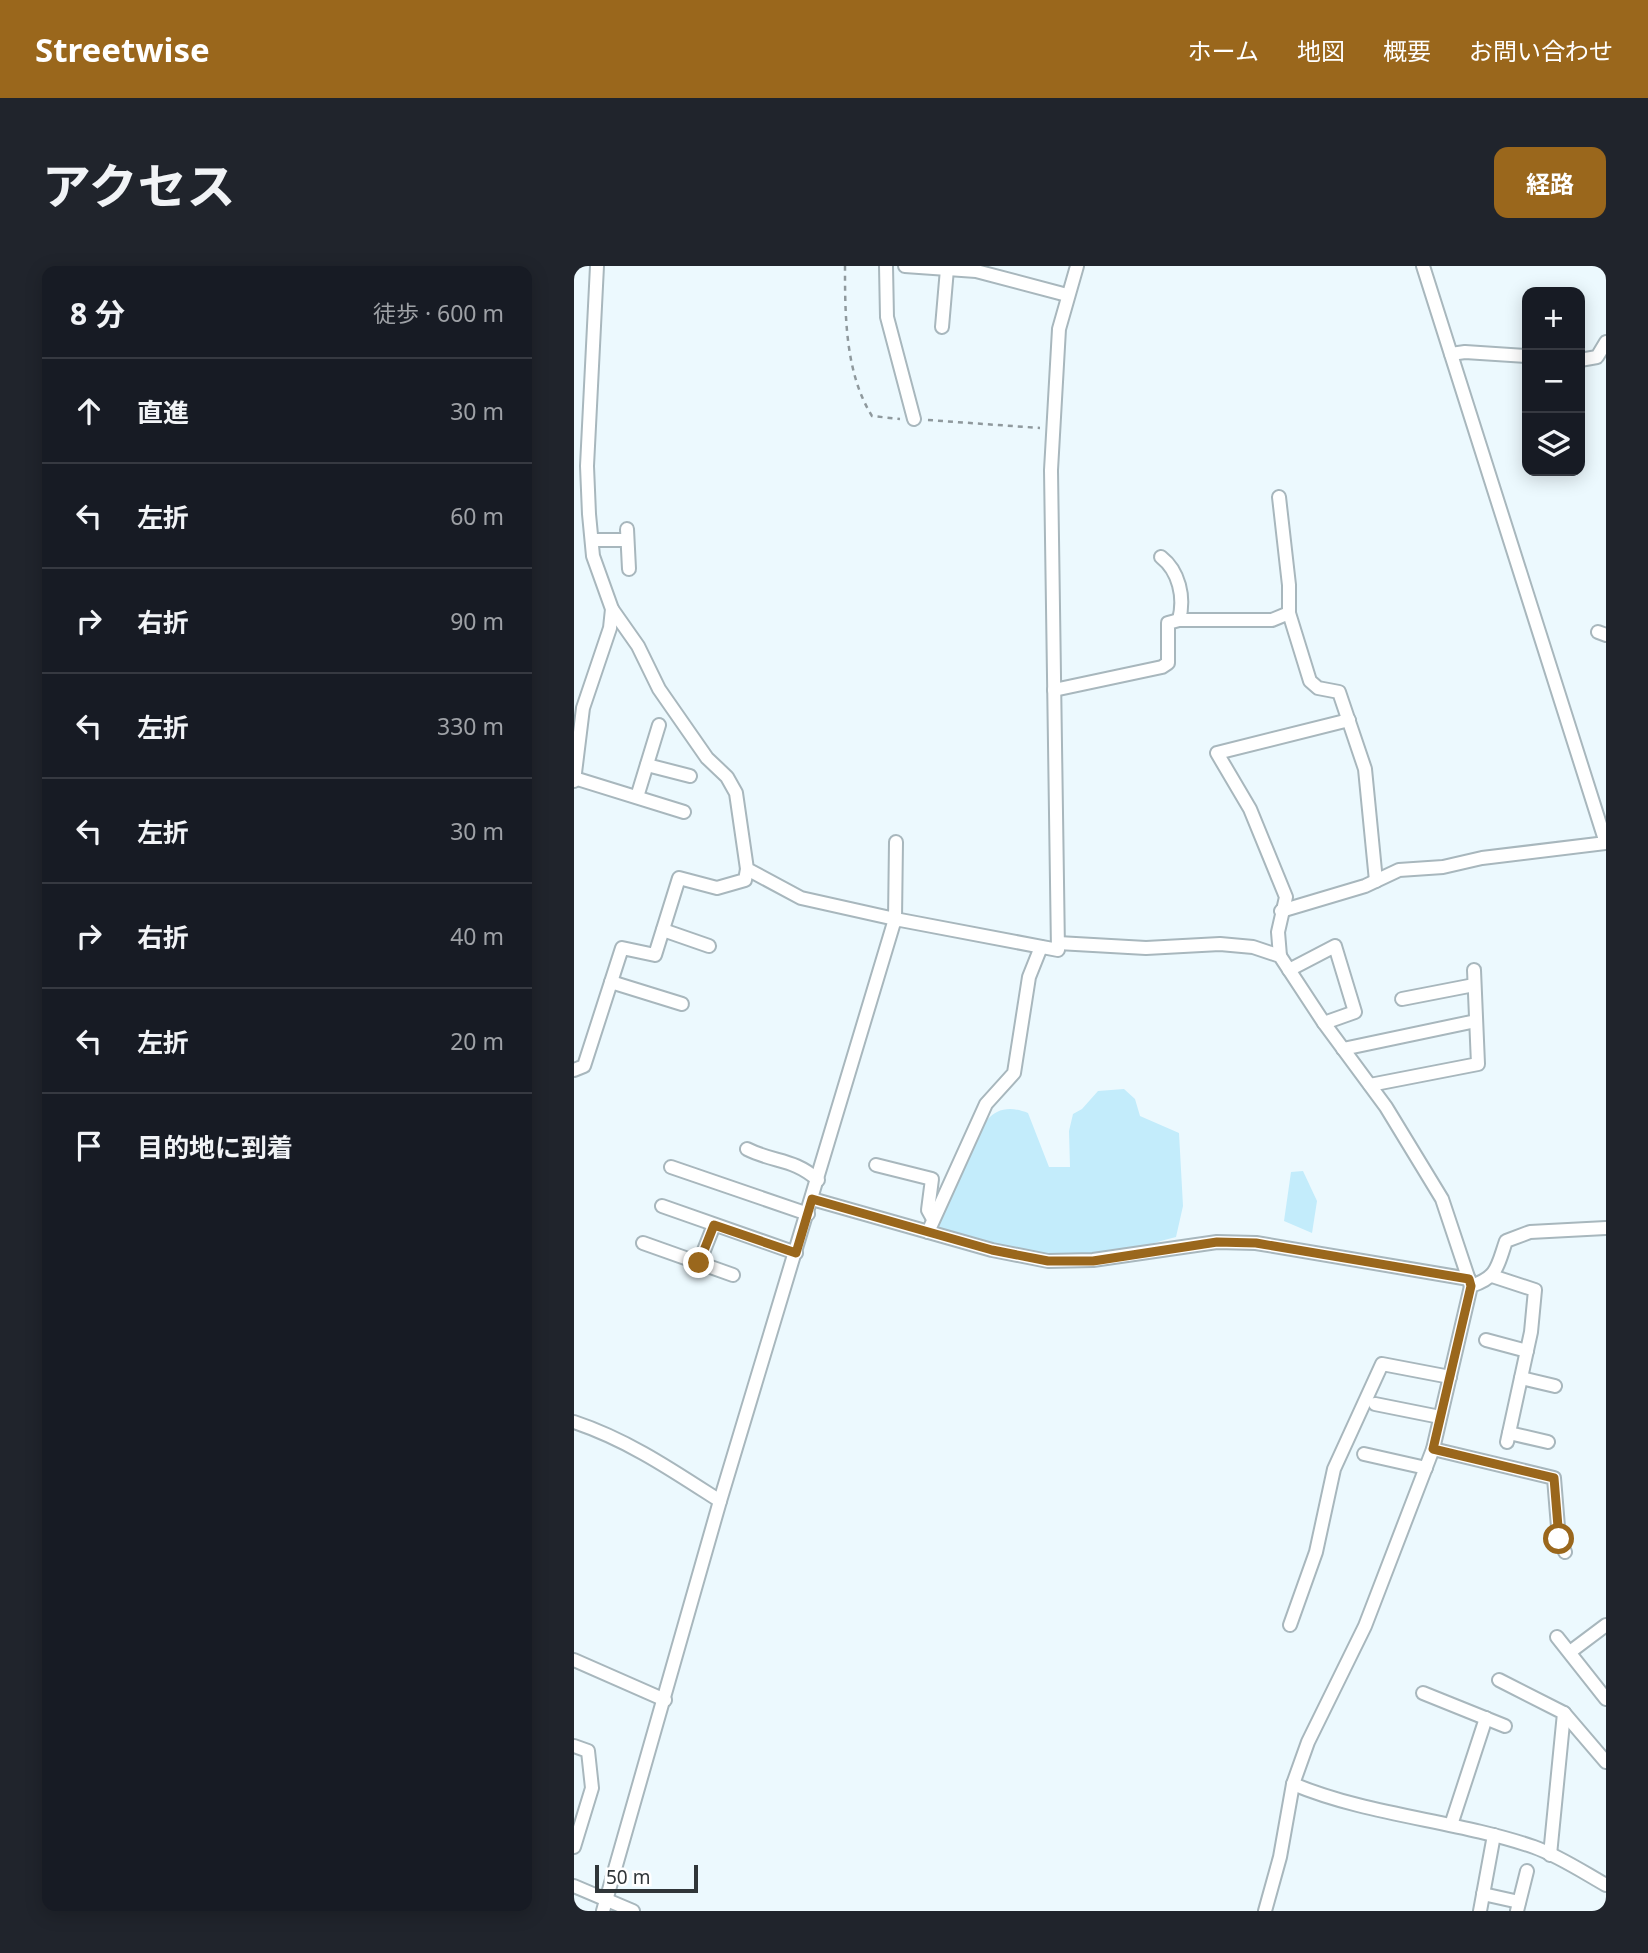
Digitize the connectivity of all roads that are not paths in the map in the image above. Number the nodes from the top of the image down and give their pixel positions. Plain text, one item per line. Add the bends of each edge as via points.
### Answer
1 (597, 266) edge
2 (886, 266) edge
3 (905, 266) edge
4 (1077, 266) edge
5 (1423, 266) edge
6 (947, 269) junction
7 (1067, 295) junction
8 (942, 327) dead end
9 (1606, 342) edge
10 (1451, 354) junction
11 (1522, 356) edge
12 (1585, 359) edge
13 (914, 419) dead end
14 (1279, 497) dead end
15 (574, 513) edge
16 (589, 514) junction
17 (592, 540) junction
18 (1161, 557) dead end
19 (629, 569) dead end
20 (611, 609) junction
21 (1289, 613) junction
22 (1179, 620) junction
23 (1054, 690) junction
24 (1349, 720) junction
25 (659, 724) dead end
26 (575, 755) edge
27 (646, 765) junction
28 (690, 776) dead end
29 (574, 780) edge
30 (637, 797) junction
31 (684, 812) dead end
32 (896, 842) dead end
33 (747, 869) junction
34 (1376, 881) junction
35 (1282, 911) junction
36 (895, 919) junction
37 (663, 930) junction
38 (1058, 943) junction
39 (709, 946) dead end
40 (1041, 947) junction
41 (1280, 956) junction
42 (1289, 970) junction
43 (1474, 970) dead end
44 (611, 982) junction
45 (1474, 985) junction
46 (1402, 999) dead end
47 (681, 1004) dead end
48 (1476, 1021) junction
49 (1324, 1023) junction
50 (1343, 1049) junction
51 (574, 1070) edge
52 (1370, 1085) junction
53 (747, 1149) dead end
54 (876, 1165) dead end
55 (671, 1167) dead end
56 (818, 1180) junction
57 (812, 1199) junction
58 (662, 1206) dead end
59 (807, 1214) junction
60 (933, 1219) junction
61 (714, 1225) junction
62 (1606, 1228) edge
63 (928, 1232) junction
64 (643, 1243) dead end
65 (796, 1253) junction
66 (699, 1263) junction
67 (733, 1275) dead end
68 (1492, 1276) junction
69 (1470, 1282) junction
70 (1486, 1340) dead end
71 (1527, 1351) junction
72 (1450, 1377) junction
73 (1521, 1378) junction
74 (1555, 1386) dead end
75 (1375, 1404) dead end
76 (1440, 1417) junction
77 (574, 1422) edge
78 (1548, 1442) dead end
79 (1433, 1449) junction
80 (1364, 1454) dead end
81 (1426, 1468) junction
82 (720, 1501) junction
83 (1565, 1552) dead end
84 (1290, 1625) dead end
85 (1606, 1625) edge
86 (1557, 1637) dead end
87 (1570, 1652) junction
88 (574, 1660) edge
89 (1499, 1679) dead end
90 (1423, 1693) dead end
91 (1606, 1699) edge
92 (665, 1700) junction
93 (1564, 1713) junction
94 (1486, 1718) junction
95 (1505, 1726) dead end
96 (574, 1746) edge
97 (1606, 1762) edge
98 (1293, 1784) junction
99 (1451, 1825) junction
100 (1494, 1835) junction
101 (574, 1847) edge
102 (1550, 1855) junction
103 (1527, 1871) dead end
104 (1606, 1885) edge
105 (574, 1886) edge
106 (1483, 1894) junction
107 (607, 1898) junction
108 (1518, 1907) edge
109 (603, 1911) edge
110 (633, 1911) edge
111 (1265, 1911) edge
112 (1480, 1911) edge

1 - 16 street via 587,466
2 - 13 street via 887,317
3 - 6 street
4 - 7 street
5 - 10 street
6 - 7 street via 976,271
6 - 8 street
7 - 23 street via 1059,329 1051,470
9 - 12 street via 1597,357
10 - 11 street
10 - 34 street via 1606,844 1399,870
14 - 21 street
15 - 16 street
16 - 17 street
17 - 19 street via 627,534
17 - 20 street
18 - 22 street via 1173,567 1183,606
20 - 26 street via 610,628 583,708
20 - 33 street via 638,646 659,689 736,793
21 - 22 street via 1272,620
21 - 24 street via 1310,681 1318,688 1339,692
22 - 23 street via 1168,623 1168,663 1162,667
23 - 38 street
24 - 34 street via 1364,769
24 - 35 street via 1217,753 1250,809 1286,897
25 - 27 street
26 - 29 street
27 - 28 street
27 - 30 street
29 - 30 street
30 - 31 street
32 - 36 street
33 - 36 street via 801,898
33 - 37 street via 745,880 717,888 679,878
34 - 35 street
35 - 41 street
36 - 40 street
36 - 56 street
37 - 39 street
37 - 44 street via 655,955 622,948
38 - 40 street via 1058,950
38 - 41 street via 1146,948 1220,943
40 - 60 street via 1029,977 1014,1073 986,1104
41 - 42 street
42 - 49 street
42 - 49 street via 1335,946 1355,1012
43 - 45 street
44 - 47 street
44 - 51 street via 584,1066
45 - 46 street
45 - 48 street
48 - 50 street
48 - 52 street via 1478,1065
49 - 50 street
50 - 52 street
52 - 69 street via 1442,1199
53 - 56 street via 793,1162
54 - 60 street via 932,1179 928,1210
55 - 59 street
56 - 57 street
57 - 59 street
57 - 63 street
58 - 61 street
59 - 65 street
60 - 63 street
61 - 65 street
61 - 66 street
62 - 68 street via 1530,1232 1506,1241
63 - 69 street via 1048,1261 1093,1261 1217,1242 1256,1243
64 - 66 street
65 - 82 street
66 - 67 street
68 - 69 street
68 - 71 street via 1535,1290
69 - 72 street
70 - 71 street
71 - 73 street
72 - 76 street
72 - 84 street via 1382,1364 1334,1469 1316,1552
73 - 74 street
73 - 78 street via 1508,1437
75 - 76 street
76 - 79 street
77 - 82 street via 638,1447
79 - 81 street
79 - 83 street via 1554,1478 1559,1539
80 - 81 street
81 - 98 street via 1365,1626 1308,1742
82 - 92 street
85 - 87 street
86 - 87 street
87 - 91 street
88 - 92 street
89 - 93 street
90 - 94 street
92 - 107 street
93 - 97 street
93 - 102 street
94 - 95 street
94 - 99 street
96 - 101 street via 588,1751 592,1788
98 - 99 street via 1336,1802
98 - 111 street
99 - 100 street
100 - 102 street
100 - 106 street
102 - 104 street
103 - 108 street
105 - 107 street
106 - 108 street
106 - 112 street
107 - 109 street
107 - 110 street

